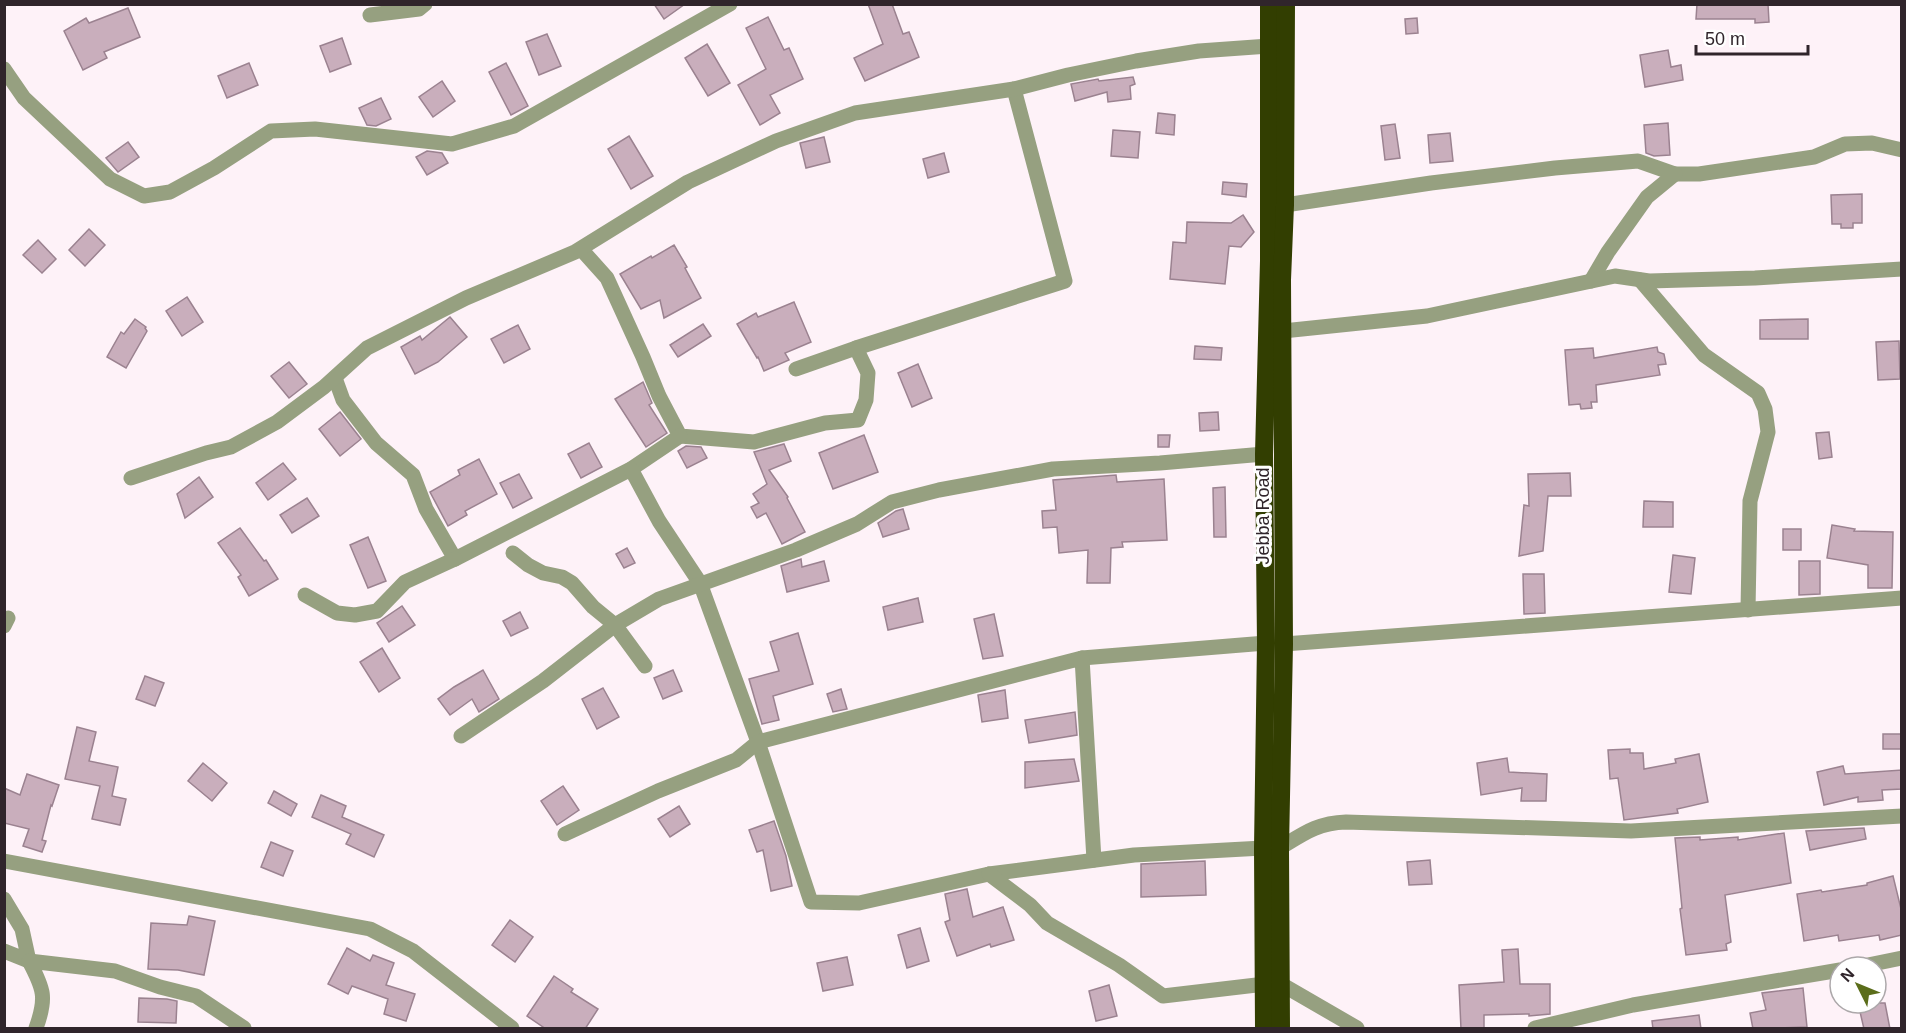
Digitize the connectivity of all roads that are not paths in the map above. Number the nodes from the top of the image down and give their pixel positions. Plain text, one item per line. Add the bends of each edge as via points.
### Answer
1 (425, 4) edge
2 (730, 4) edge
3 (1269, 4) edge
4 (1286, 4) edge
5 (370, 15) dead end
6 (1269, 46) junction
7 (4, 69) edge
8 (1014, 88) junction
9 (1902, 150) edge
10 (1675, 174) junction
11 (1285, 205) junction
12 (581, 249) junction
13 (1902, 269) edge
14 (1641, 280) junction
15 (1591, 281) junction
16 (1283, 331) junction
17 (856, 348) junction
18 (796, 369) dead end
19 (335, 378) junction
20 (680, 436) junction
21 (1264, 454) junction
22 (631, 469) junction
23 (131, 478) dead end
24 (513, 553) dead end
25 (455, 559) junction
26 (700, 583) junction
27 (305, 595) dead end
28 (1902, 598) edge
29 (1748, 609) junction
30 (615, 625) junction
31 (1275, 643) junction
32 (1082, 658) junction
33 (645, 666) dead end
34 (461, 736) dead end
35 (758, 742) junction
36 (1902, 816) edge
37 (565, 834) dead end
38 (1271, 848) junction
39 (1094, 860) junction
40 (4, 861) edge
41 (989, 874) junction
42 (4, 899) edge
43 (4, 951) edge
44 (29, 961) junction
45 (1828, 972) edge
46 (1273, 984) junction
47 (36, 1029) edge
48 (244, 1029) edge
49 (512, 1029) edge
50 (1264, 1029) edge
51 (1281, 1029) edge
52 (1357, 1029) edge
53 (1535, 1029) edge

1 - 5 street via 419,9
2 - 7 street via 514,126 452,144 315,129 271,131 170,192 144,196 110,179 24,98
3 - 6 highway, Jebba Road
4 - 11 highway, Jebba Road
6 - 8 street via 1136,61
6 - 21 highway, Jebba Road
8 - 12 street via 855,113 776,141 688,182
8 - 17 street via 1065,281
9 - 10 street via 1872,143 1845,144 1814,157
10 - 11 street via 1638,161 1431,183
10 - 15 street via 1647,197
11 - 16 highway, Jebba Road
12 - 19 street via 466,298 367,348
12 - 20 street via 607,278
13 - 14 street
14 - 15 street via 1615,276
14 - 29 street via 1704,355 1758,393 1765,409 1768,432 1750,501
15 - 16 street via 1427,316
16 - 31 highway, Jebba Road
17 - 18 street
17 - 20 street via 868,373 866,400 858,420 825,423 753,442
19 - 23 street via 278,422 231,447
19 - 25 street via 343,400 376,443 413,475 426,509
20 - 22 street
21 - 26 street via 1053,469 939,490 892,502 856,524 796,550
21 - 31 highway, Jebba Road
22 - 25 street
22 - 26 street via 658,521
24 - 30 street via 528,566 572,583
25 - 27 street via 405,582 377,611 337,613
26 - 30 street via 659,599
26 - 35 street
28 - 29 street
29 - 31 street
30 - 33 street
30 - 34 street via 543,681
31 - 32 street
31 - 38 highway, Jebba Road
32 - 35 street
32 - 39 street
35 - 37 street via 736,760
35 - 41 street via 811,902 859,903
36 - 38 street via 1631,831 1337,822
38 - 39 street
38 - 46 highway, Jebba Road
39 - 41 street
40 - 49 street via 370,929 413,951
41 - 46 street via 1030,905 1047,924 1119,965 1163,996
42 - 44 street via 22,929
43 - 44 street
44 - 47 street via 41,984 43,1010
44 - 48 street via 115,971 196,996
45 - 53 street via 1633,1005
46 - 50 highway, Jebba Road
46 - 51 highway, Jebba Road
46 - 52 street

